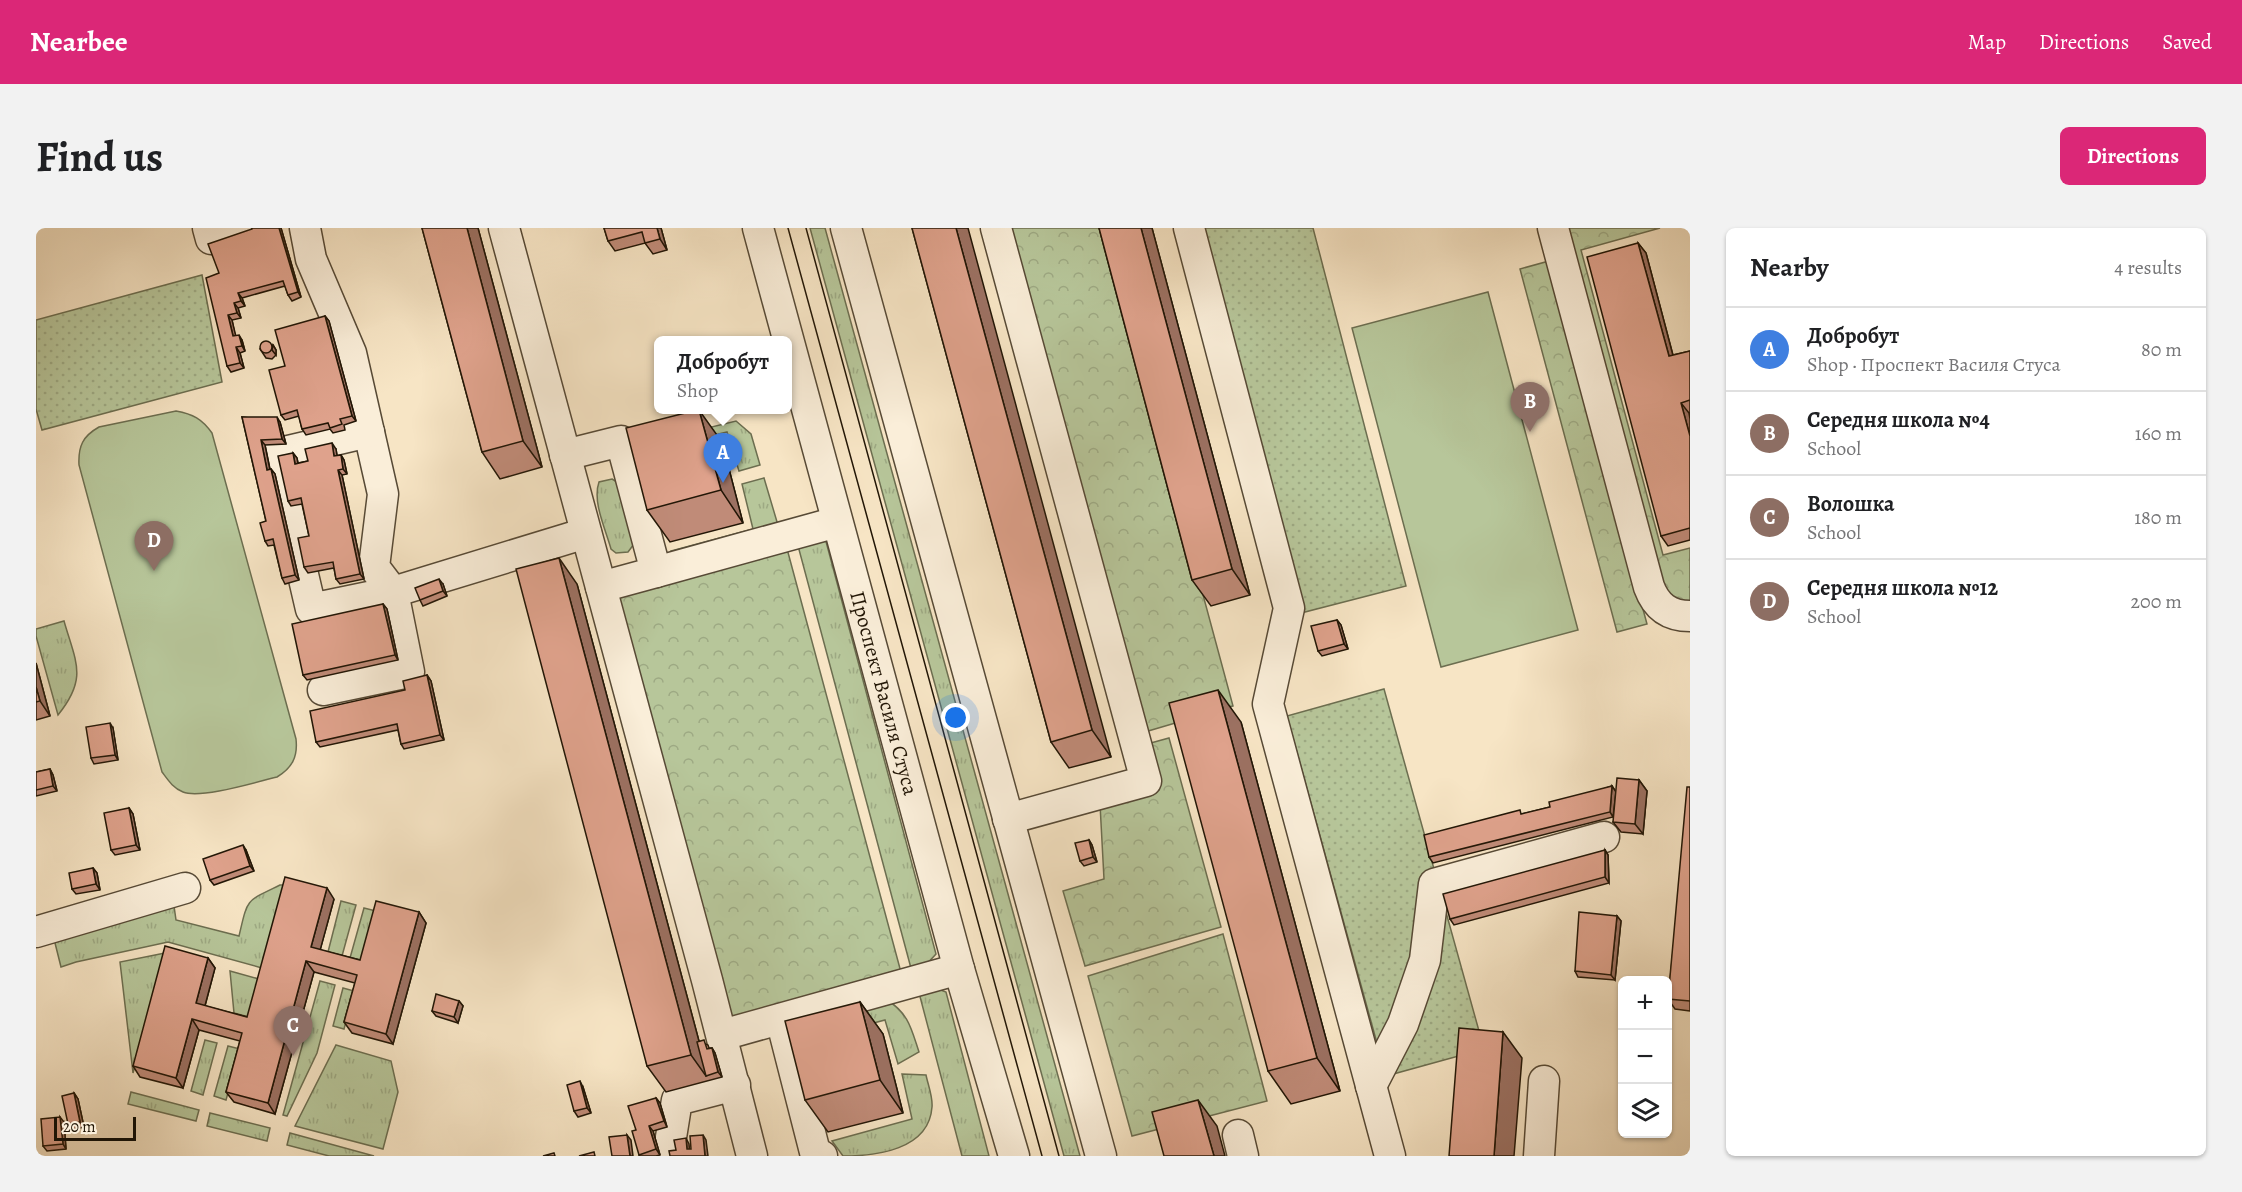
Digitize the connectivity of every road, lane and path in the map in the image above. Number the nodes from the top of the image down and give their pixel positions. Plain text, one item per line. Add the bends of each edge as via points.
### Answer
1 (208, 228) edge
2 (246, 228) edge
3 (305, 228) edge
4 (504, 228) edge
5 (758, 228) edge
6 (846, 228) edge
7 (996, 228) edge
8 (1189, 228) edge
9 (1553, 228) edge
10 (787, 336) edge
11 (792, 355) edge
12 (369, 432) junction
13 (565, 455) junction
14 (837, 522) junction
15 (586, 533) junction
16 (656, 572) junction
17 (601, 587) junction
18 (393, 592) junction
19 (1690, 616) edge
20 (323, 690) dead end
21 (1008, 819) junction
22 (1604, 837) dead end
23 (185, 888) dead end
24 (36, 932) edge
25 (959, 969) junction
26 (781, 1019) junction
27 (722, 1035) junction
28 (1544, 1081) dead end
29 (735, 1085) junction
30 (1371, 1086) junction
31 (668, 1156) edge
32 (752, 1156) edge
33 (822, 1156) edge
34 (1014, 1156) edge
35 (1101, 1156) edge
36 (1390, 1156) edge
37 (1539, 1156) edge

1 - 2 street via 211,239
3 - 12 street via 311,259 351,353
4 - 13 street
5 - 10 street, Проспект Василя Стуса
6 - 21 street
7 - 21 street via 1146,781
8 - 30 street via 1289,608 1268,704
9 - 19 street via 1649,587 1663,608
11 - 14 street, Проспект Василя Стуса
12 - 18 street via 383,494 374,567
12 - 18 street via 275,454 311,609
13 - 15 street
13 - 16 street via 621,441
14 - 16 street
14 - 25 street, Проспект Василя Стуса
15 - 17 street
15 - 18 street
16 - 17 street
17 - 27 street
18 - 20 street via 409,672
21 - 35 street
22 - 30 street via 1434,884 1425,960 1403,1024
23 - 24 street
25 - 26 street
25 - 34 street, Проспект Василя Стуса
26 - 27 street
26 - 33 street via 815,1152
27 - 29 street
28 - 37 street
29 - 31 street via 677,1100
29 - 32 street
30 - 36 street

